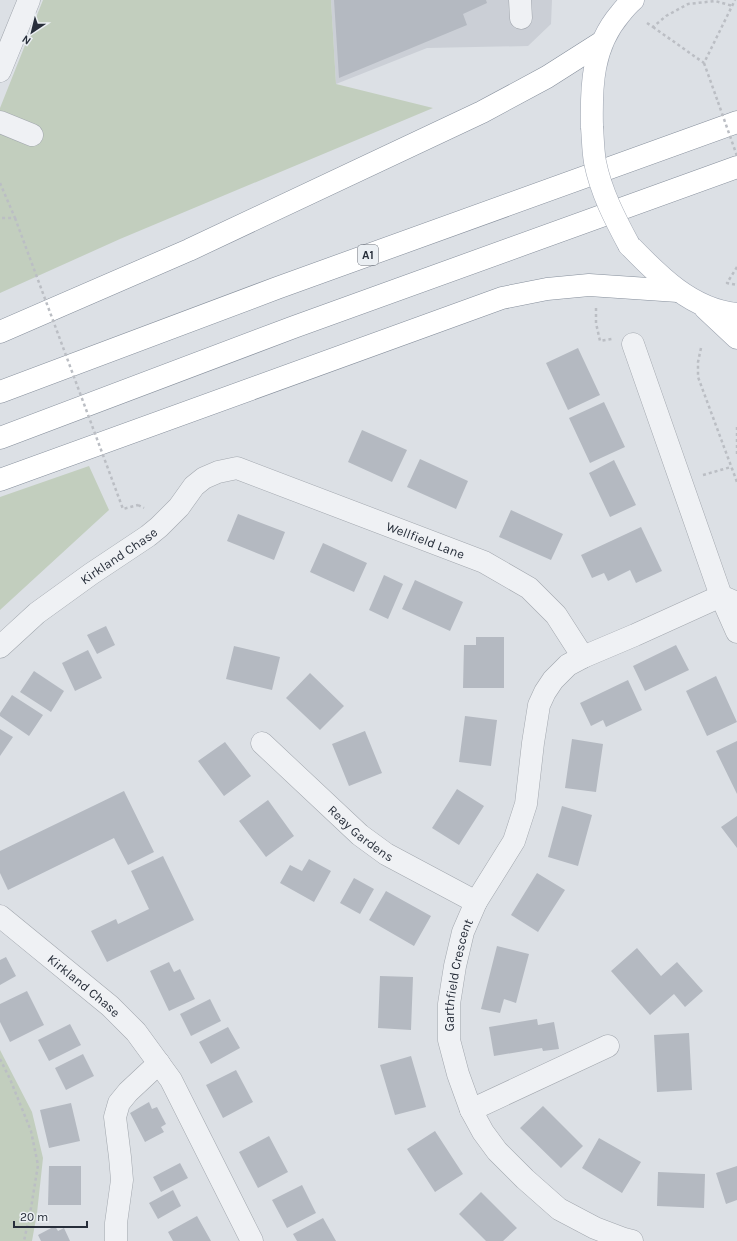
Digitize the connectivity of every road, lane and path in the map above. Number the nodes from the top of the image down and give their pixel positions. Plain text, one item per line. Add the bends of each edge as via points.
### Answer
1 (29, 0) edge
2 (613, 0) edge
3 (633, 0) edge
4 (735, 0) edge
5 (733, 6) junction
6 (613, 22) junction
7 (647, 23) dead end
8 (653, 27) junction
9 (602, 42) junction
10 (704, 63) junction
11 (0, 71) edge
12 (0, 122) edge
13 (737, 122) edge
14 (32, 135) dead end
15 (737, 156) edge
16 (737, 167) edge
17 (0, 183) edge
18 (0, 218) edge
19 (15, 218) junction
20 (737, 267) edge
21 (737, 285) edge
22 (678, 291) junction
23 (596, 304) dead end
24 (701, 305) junction
25 (737, 314) edge
26 (0, 332) edge
27 (737, 338) edge
28 (633, 344) joint
29 (701, 348) dead end
30 (0, 392) edge
31 (737, 427) edge
32 (0, 438) edge
33 (737, 454) edge
34 (731, 467) junction
35 (237, 468) joint
36 (0, 480) edge
37 (682, 482) junction
38 (737, 482) edge
39 (138, 505) dead end
40 (729, 600) edge
41 (737, 632) edge
42 (0, 647) edge
43 (583, 657) junction
44 (262, 743) dead end
45 (476, 902) junction
46 (0, 916) edge
47 (608, 1046) dead end
48 (0, 1059) edge
49 (159, 1063) junction
50 (470, 1110) junction
51 (627, 1240) edge
52 (24, 1241) edge
53 (116, 1241) edge
54 (252, 1241) edge

1 - 11 street
2 - 6 main road
3 - 6 main road
4 - 5 path
5 - 8 path via 715,1 688,4 666,16
5 - 10 path
6 - 9 main road
7 - 8 path
8 - 10 path
9 - 22 main road, bridge via 594,70 591,99 595,161 603,193 629,245
9 - 26 main road via 547,77 482,112 189,250
10 - 15 path, bridge
12 - 14 street
13 - 30 main road, A1 via 277,288
16 - 32 main road via 294,327
17 - 19 path
18 - 19 path
19 - 39 path, bridge via 123,509
20 - 21 path via 727,283
22 - 24 main road
22 - 36 main road via 589,285 547,288 502,298
23 - 28 path via 596,323 600,341 616,338
24 - 25 main road
24 - 27 main road
28 - 37 street
29 - 34 path via 698,377
31 - 33 path
34 - 37 path
34 - 38 path
35 - 42 street, Kirkland Chase via 204,478 159,527 37,613
35 - 43 street, Wellfield Lane via 484,562 528,588 545,604 556,615
37 - 40 street
40 - 41 street
40 - 43 street, Garthfield Crescent
43 - 45 street, Garthfield Crescent via 568,665 553,680 539,705 526,804 514,841
44 - 45 street, Reay Gardens via 360,835 386,854
45 - 50 street, Garthfield Crescent via 463,932 449,1004 449,1040
46 - 49 street, Kirkland Chase via 110,1006 136,1032
47 - 50 street
48 - 52 path via 31,1131 38,1165
49 - 53 street via 119,1102 115,1117 122,1180
49 - 54 street, Kirkland Chase via 182,1099
50 - 51 street, Garthfield Crescent via 497,1151 559,1209 595,1228

